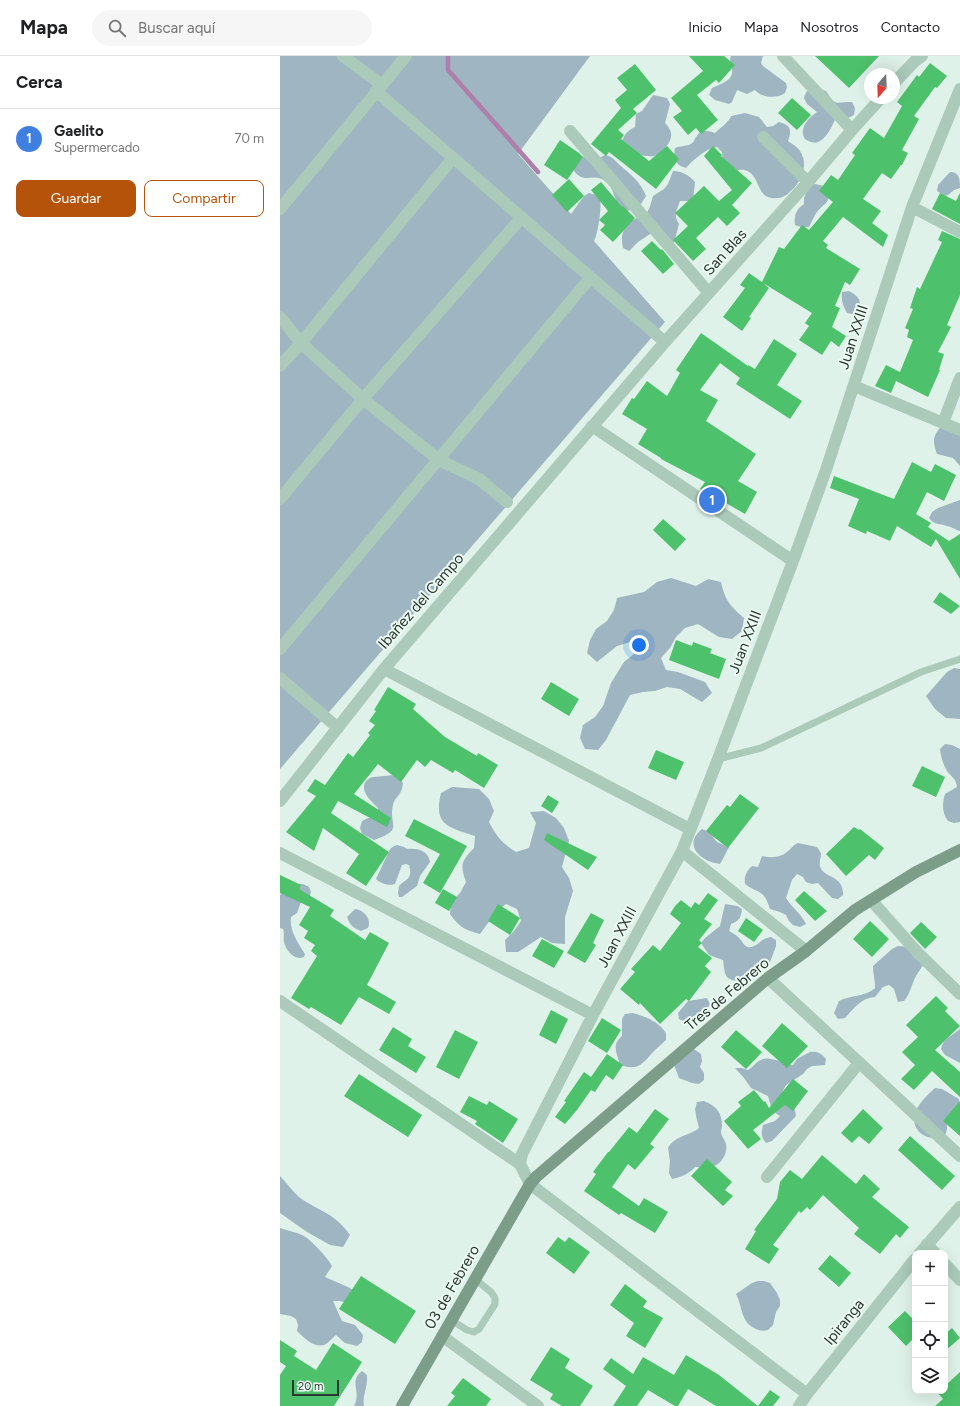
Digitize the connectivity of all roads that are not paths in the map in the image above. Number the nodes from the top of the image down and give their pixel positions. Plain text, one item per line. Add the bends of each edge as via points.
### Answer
1 (343, 56) edge
2 (406, 56) edge
3 (783, 56) edge
4 (922, 56) edge
5 (900, 77) edge
6 (379, 88) junction
7 (960, 90) edge
8 (876, 104) edge
9 (852, 130) junction
10 (570, 131) dead end
11 (763, 137) dead end
12 (453, 158) junction
13 (808, 182) junction
14 (912, 207) junction
15 (280, 209) edge
16 (521, 218) junction
17 (960, 232) edge
18 (590, 278) junction
19 (709, 293) junction
20 (280, 317) edge
21 (665, 342) junction
22 (301, 343) junction
23 (280, 366) edge
24 (960, 378) edge
25 (854, 386) junction
26 (364, 399) junction
27 (943, 423) junction
28 (592, 426) junction
29 (960, 430) edge
30 (439, 460) junction
31 (280, 499) edge
32 (507, 502) dead end
33 (793, 561) junction
34 (280, 649) edge
35 (960, 659) edge
36 (384, 669) junction
37 (280, 678) edge
38 (338, 728) junction
39 (718, 759) junction
40 (280, 801) edge
41 (690, 829) junction
42 (960, 850) edge
43 (682, 851) junction
44 (280, 853) edge
45 (871, 900) junction
46 (806, 951) junction
47 (768, 978) junction
48 (960, 994) edge
49 (280, 1001) edge
50 (593, 1014) junction
51 (859, 1063) junction
52 (960, 1156) edge
53 (520, 1164) junction
54 (767, 1177) dead end
55 (530, 1184) junction
56 (960, 1207) edge
57 (927, 1250) edge
58 (912, 1263) edge
59 (948, 1267) edge
60 (475, 1279) junction
61 (960, 1280) edge
62 (451, 1320) junction
63 (442, 1336) junction
64 (807, 1394) junction
65 (402, 1406) edge
66 (538, 1406) edge
67 (799, 1406) edge

1 - 6 street
2 - 6 street
3 - 9 street
4 - 5 street
6 - 12 street
6 - 15 street
7 - 14 street, Juan XXIII
8 - 9 street, San Blas
9 - 13 street, San Blas
10 - 19 street
11 - 13 street
12 - 16 street
12 - 22 street
13 - 19 street, San Blas
14 - 17 street
14 - 25 street, Juan XXIII
16 - 18 street
16 - 26 street
18 - 21 street
18 - 30 street
19 - 21 street, San Blas
20 - 22 street
21 - 28 street, San Blas
22 - 23 street
22 - 26 street
24 - 27 street
25 - 27 street
25 - 33 street, Juan XXIII
26 - 30 street
26 - 31 street
27 - 29 street
28 - 33 street
28 - 36 street, Ibañez del Campo
30 - 32 street via 479,479
30 - 34 street
33 - 39 street, Juan XXIII
35 - 39 lane via 920,672 761,748
36 - 38 street, Ibañez del Campo
36 - 41 street
37 - 38 street
38 - 40 street, Ibañez del Campo
39 - 41 street, Juan XXIII
41 - 43 street, Juan XXIII
42 - 45 street, Tres de Febrero via 916,872
43 - 46 street
43 - 50 street, Juan XXIII
44 - 50 street
45 - 46 street, Tres de Febrero via 855,910
45 - 48 street via 918,953
46 - 47 street, Tres de Febrero
47 - 51 street
47 - 55 street, Tres de Febrero
49 - 53 street
50 - 53 street, Juan XXIII via 522,1154
51 - 52 street
51 - 54 street
53 - 55 street
55 - 60 street, 03 de Febrero
55 - 64 street
56 - 57 street
58 - 64 street, Ipiranga
59 - 61 street
60 - 62 street, 03 de Febrero
60 - 62 lane via 491,1292 495,1304 479,1329 474,1332
62 - 63 street, 03 de Febrero
63 - 65 street, 03 de Febrero
63 - 66 street
64 - 67 street, Ipiranga

